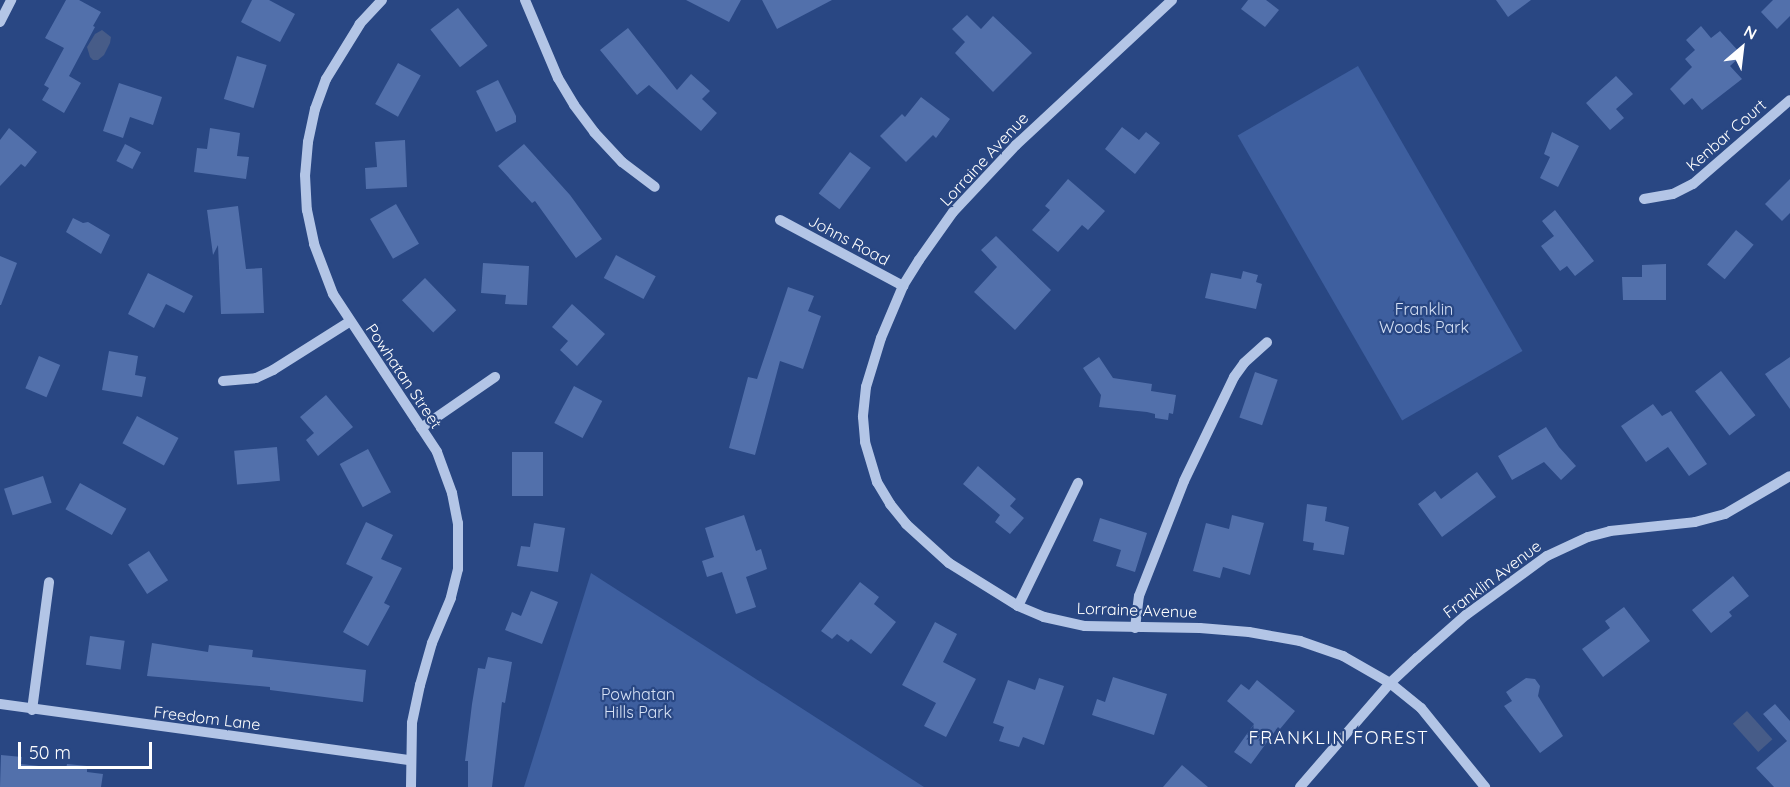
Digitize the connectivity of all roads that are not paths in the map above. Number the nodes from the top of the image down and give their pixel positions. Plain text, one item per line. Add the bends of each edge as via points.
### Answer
1 (11, 0) edge
2 (525, 0) edge
3 (1172, 0) edge
4 (375, 2) edge
5 (0, 22) edge
6 (1790, 100) edge
7 (655, 187) dead end
8 (1644, 199) dead end
9 (780, 220) dead end
10 (903, 286) junction
11 (349, 322) junction
12 (1267, 342) dead end
13 (495, 377) dead end
14 (223, 381) dead end
15 (421, 428) junction
16 (1790, 476) edge
17 (1078, 483) dead end
18 (49, 582) dead end
19 (1018, 606) junction
20 (1135, 628) junction
21 (1390, 683) junction
22 (0, 704) edge
23 (32, 710) junction
24 (410, 760) junction
25 (411, 787) edge
26 (1300, 787) edge
27 (1485, 787) edge

1 - 5 street
2 - 7 street via 558,78 574,105 622,162
3 - 10 street, Lorraine Avenue via 1008,153 953,212
4 - 11 street, Powhatan Street via 326,79 315,109 305,175 314,244 333,294
6 - 8 street, Kenbar Court via 1693,184 1673,194
9 - 10 street, Johns Road
10 - 19 street, Lorraine Avenue via 866,387 863,417 869,459 890,504 922,541 949,563
11 - 14 street via 256,378
11 - 15 street, Powhatan Street
12 - 20 street via 1234,378 1185,481 1139,596
13 - 15 street
15 - 24 street, Powhatan Street via 440,459 452,493 459,553 451,598 420,685
16 - 21 street, Franklin Avenue via 1725,514 1683,524 1610,531 1562,547 1509,581
17 - 19 street
18 - 23 street
19 - 20 street, Lorraine Avenue via 1044,617 1085,626
20 - 21 street, Lorraine Avenue via 1200,628 1278,636 1342,656
21 - 26 street, Franklin Avenue
21 - 27 street, Lorraine Avenue via 1421,708
22 - 23 street, Freedom Lane
23 - 24 street, Freedom Lane
24 - 25 street, Powhatan Street

